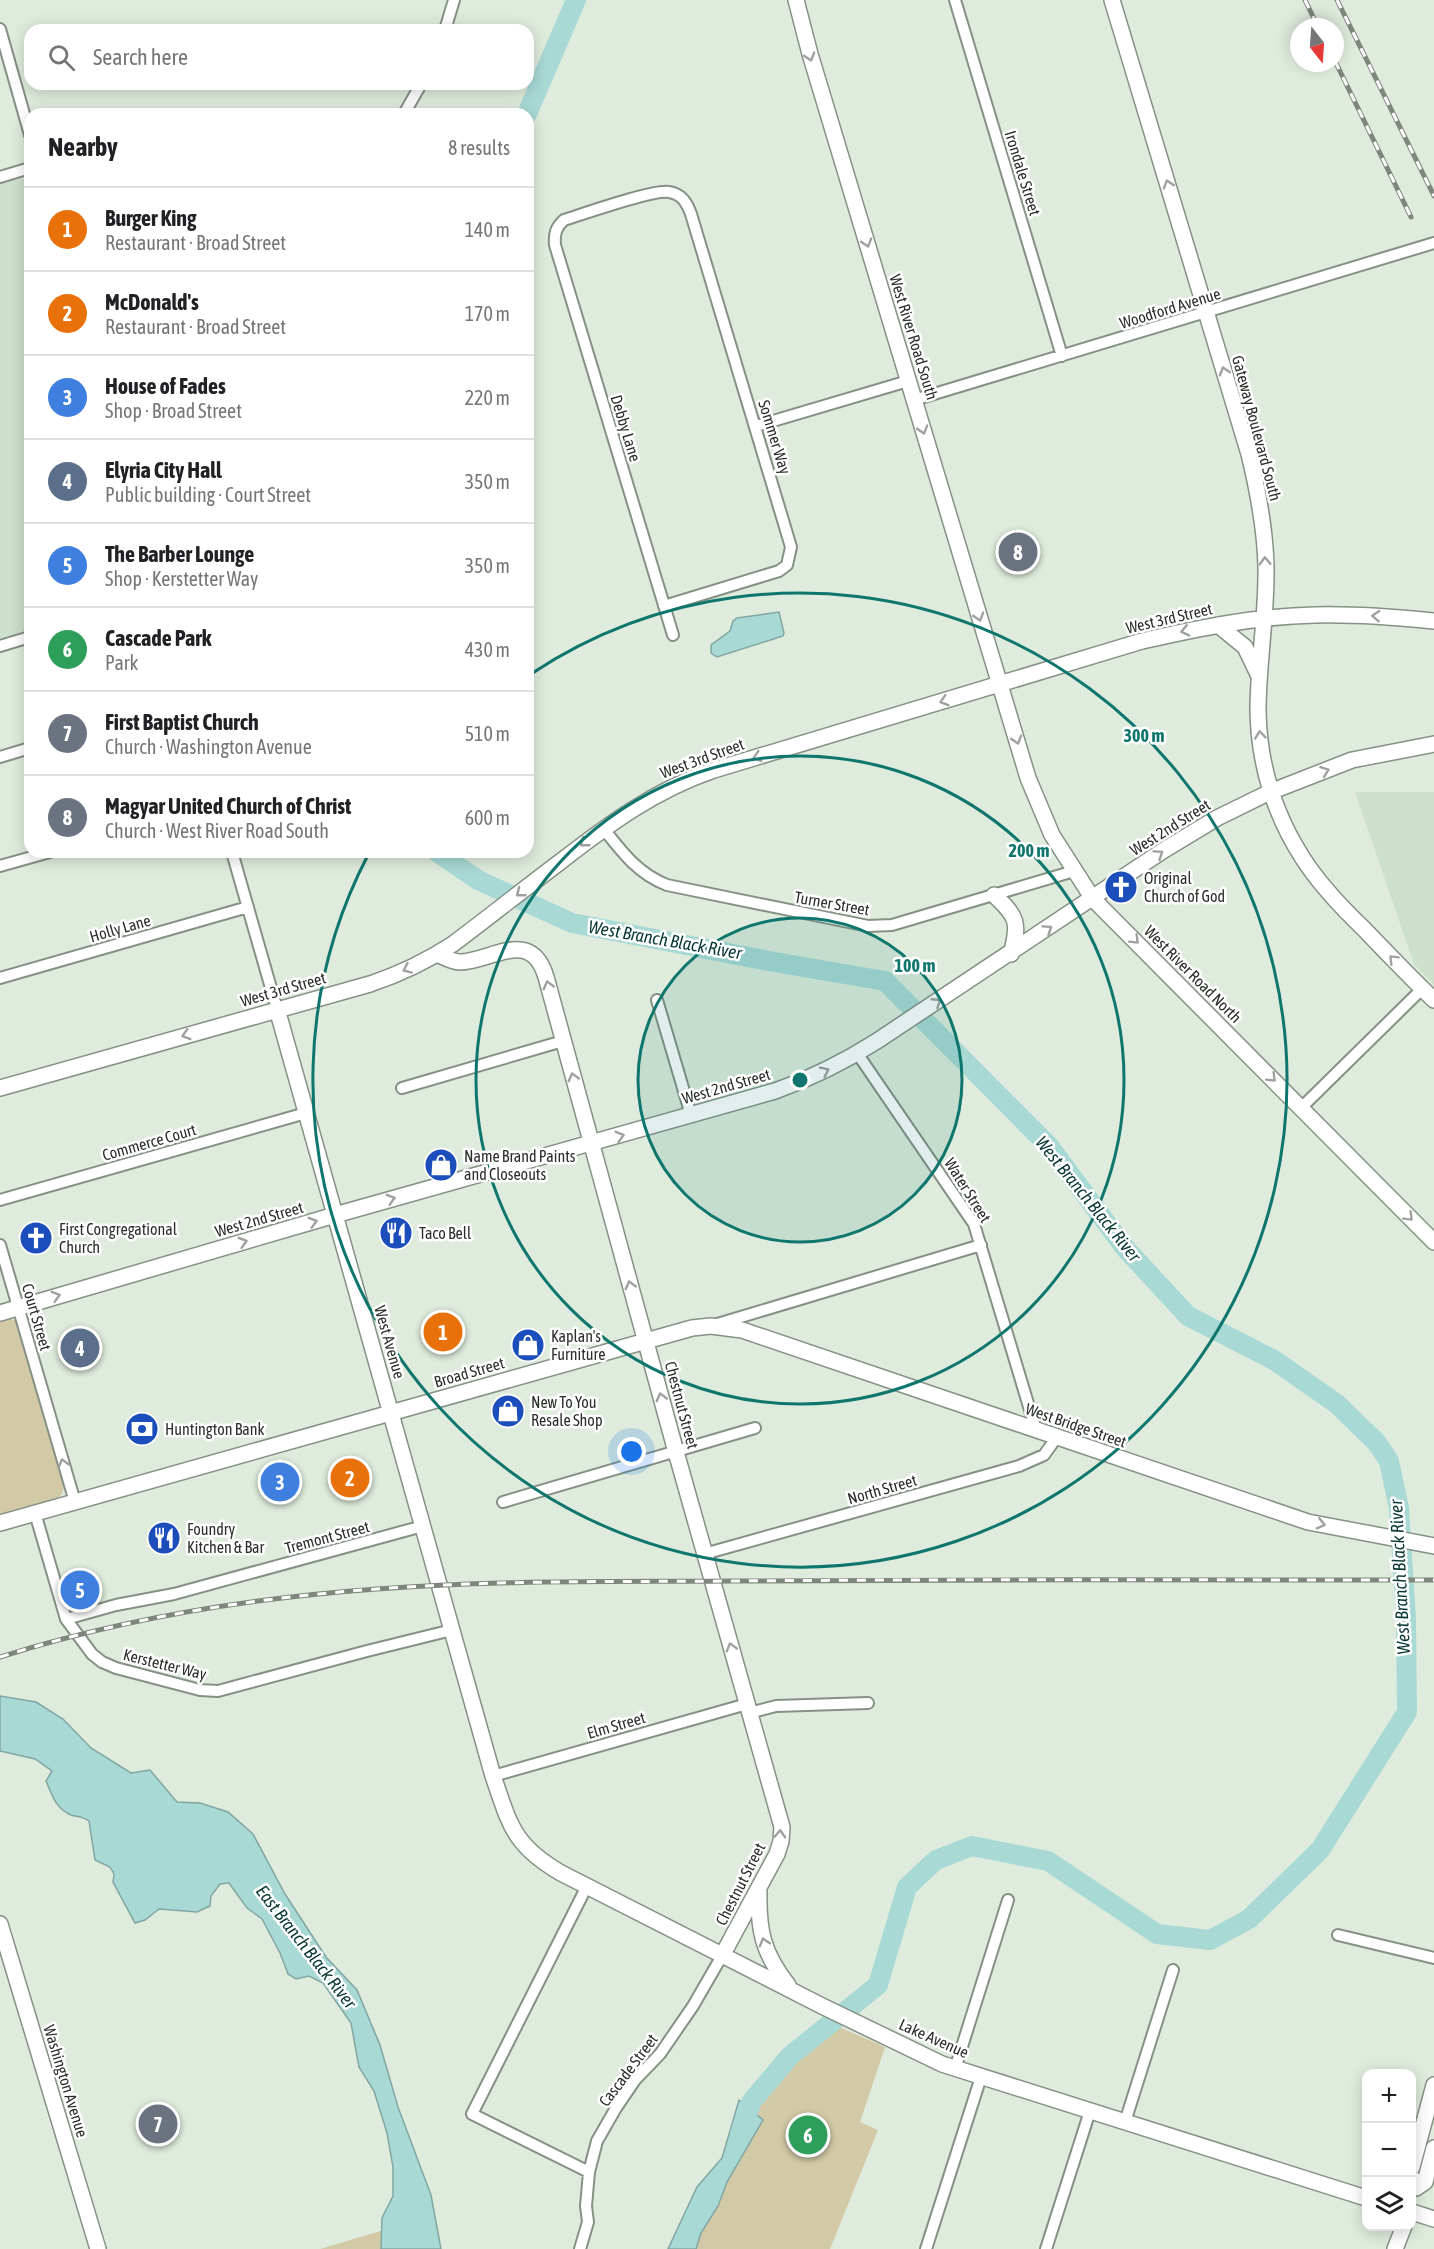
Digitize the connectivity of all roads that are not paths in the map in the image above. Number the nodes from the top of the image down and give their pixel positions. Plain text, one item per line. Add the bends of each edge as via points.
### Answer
1 (454, 0) edge
2 (796, 0) edge
3 (955, 0) edge
4 (1112, 0) edge
5 (447, 24) edge
6 (0, 29) edge
7 (2, 42) edge
8 (418, 90) edge
9 (407, 108) edge
10 (24, 115) edge
11 (24, 170) edge
12 (0, 177) edge
13 (556, 229) joint
14 (1434, 243) edge
15 (1206, 312) junction
16 (1062, 356) junction
17 (908, 381) junction
18 (914, 400) junction
19 (756, 426) junction
20 (664, 606) junction
21 (1264, 619) junction
22 (1434, 621) edge
23 (1218, 625) junction
24 (673, 635) dead end
25 (24, 639) edge
26 (0, 646) edge
27 (1260, 677) junction
28 (1000, 684) junction
29 (1434, 744) edge
30 (24, 750) edge
31 (0, 757) edge
32 (1270, 792) junction
33 (603, 828) junction
34 (29, 858) edge
35 (234, 858) edge
36 (0, 866) edge
37 (1074, 871) junction
38 (994, 895) junction
39 (1094, 899) junction
40 (248, 908) junction
41 (437, 954) junction
42 (1011, 954) junction
43 (0, 978) edge
44 (1422, 989) junction
45 (657, 1000) dead end
46 (1434, 1000) edge
47 (277, 1009) junction
48 (563, 1041) junction
49 (857, 1053) junction
50 (0, 1088) edge
51 (402, 1088) dead end
52 (1302, 1107) junction
53 (306, 1113) junction
54 (691, 1115) junction
55 (591, 1144) junction
56 (0, 1200) edge
57 (335, 1215) junction
58 (1434, 1242) edge
59 (0, 1245) edge
60 (981, 1245) junction
61 (18, 1308) junction
62 (0, 1313) edge
63 (711, 1326) junction
64 (646, 1341) junction
65 (391, 1413) junction
66 (754, 1428) dead end
67 (1036, 1430) junction
68 (1058, 1437) junction
69 (676, 1452) junction
70 (75, 1502) junction
71 (503, 1502) dead end
72 (35, 1513) junction
73 (0, 1523) edge
74 (423, 1526) junction
75 (1433, 1546) edge
76 (704, 1554) junction
77 (66, 1619) junction
78 (452, 1630) junction
79 (868, 1703) dead end
80 (748, 1708) junction
81 (493, 1776) junction
82 (519, 1839) joint
83 (587, 1886) junction
84 (759, 1888) junction
85 (1008, 1900) dead end
86 (0, 1924) edge
87 (1338, 1935) dead end
88 (723, 1954) junction
89 (1434, 1958) edge
90 (1173, 1970) dead end
91 (790, 1989) junction
92 (955, 2069) junction
93 (981, 2076) junction
94 (1434, 2085) edge
95 (1090, 2111) junction
96 (1125, 2122) junction
97 (1434, 2148) edge
98 (1416, 2152) edge
99 (589, 2172) junction
100 (1416, 2182) edge
101 (1362, 2197) edge
102 (1416, 2213) edge
103 (1434, 2219) edge
104 (1402, 2231) edge
105 (98, 2249) edge
106 (580, 2249) edge
107 (926, 2249) edge
108 (1046, 2249) edge
109 (1395, 2249) edge

1 - 5 street
2 -> 17 street, West River Road South
3 - 16 street, Irondale Street
15 -> 4 street, Gateway Boulevard South
6 - 7 street
7 - 10 street
8 - 9 street
11 - 12 street
13 - 19 street, Sommer Way via 564,220 659,192 680,196 691,214
13 - 20 street, Debby Lane via 555,245
14 - 15 street, Woodford Avenue
15 - 16 street, Woodford Avenue
21 -> 15 street, Gateway Boulevard South via 1266,566 1258,491
16 - 18 street, Woodford Avenue
17 - 18 street, West River Road South
17 - 19 street
18 -> 28 street, West River Road South
19 - 20 street, Sommer Way via 790,543 787,565 775,573
20 - 24 street, Debby Lane
22 -> 21 street, West 3rd Street via 1375,615
21 - 23 street, West 3rd Street
21 - 27 street, Gateway Boulevard South
23 - 27 street via 1245,647
23 -> 28 street, West 3rd Street via 1142,641
25 - 26 street
32 -> 27 street, Gateway Boulevard South via 1260,736
28 -> 33 street, West 3rd Street via 705,773 660,792
28 -> 37 street, West River Road North via 1039,807
32 -> 29 street, West 2nd Street via 1352,760
30 - 31 street
39 -> 32 street, West 2nd Street via 1208,823
44 -> 32 street, Gateway Boulevard South via 1315,877 1289,835
33 - 38 street, Turner Street via 636,867 667,885 868,926 891,925
33 -> 41 street, West 3rd Street
34 - 36 street
35 - 40 street, West Avenue
37 - 38 street, Turner Street
37 - 39 street, West River Road North
38 - 42 street via 1010,909 1016,922
42 -> 39 street, West 2nd Street
39 -> 52 street, West River Road North
40 - 43 street, Holly Lane
40 - 47 street, West Avenue
41 -> 47 street, West 3rd Street via 382,980
48 -> 41 street, Chestnut Street via 544,970 532,956 509,949 461,962
49 -> 42 street, West 2nd Street
44 - 46 street, Gateway Boulevard South
44 - 52 street
45 - 54 street
47 -> 50 street, West 3rd Street
47 - 53 street, West Avenue
48 - 51 street
55 -> 48 street, Chestnut Street
54 -> 49 street, West 2nd Street via 775,1092 831,1069
49 - 60 street, Water Street via 972,1219
52 -> 58 street, West River Road North
53 - 56 street, Commerce Court
53 - 57 street, West Avenue
55 -> 54 street, West 2nd Street
57 -> 55 street, West 2nd Street
64 -> 55 street, Chestnut Street
61 -> 57 street, West 2nd Street
57 - 65 street, West Avenue
59 - 61 street, Court Street
60 - 63 street, Broad Street
60 - 67 street, Water Street
61 - 62 street, West 2nd Street
70 -> 61 street, Court Street
63 - 64 street, Broad Street
63 - 67 street, West Bridge Street via 742,1330
64 - 65 street, Broad Street
69 -> 64 street, Chestnut Street
65 - 70 street, Broad Street
65 - 74 street, West Avenue
66 - 69 street
67 - 68 street, West Bridge Street
68 -> 75 street, West Bridge Street via 1308,1522
68 - 76 street, North Street via 1044,1455 1019,1466
69 - 71 street
69 - 76 street, Chestnut Street
70 - 72 street, Broad Street
72 - 73 street, Broad Street
72 - 77 street, Kerstetter Way
74 - 77 street, Tremont Street via 174,1594
74 - 78 street, West Avenue
80 -> 76 street, Chestnut Street
77 - 78 street, Kerstetter Way via 102,1662 211,1691
78 - 81 street, West Avenue
79 - 80 street, Elm Street
80 - 81 street, Elm Street
84 -> 80 street, Chestnut Street via 777,1854 782,1827
81 - 82 street, West Avenue via 508,1821
82 - 83 street, Lake Avenue via 539,1859
83 - 88 street, Lake Avenue
83 - 99 street via 472,2114
84 - 88 street, Chestnut Street
91 -> 84 street via 774,1967 763,1940
85 - 92 street
86 - 105 street, Washington Avenue
87 - 89 street
88 - 91 street, Lake Avenue
88 - 99 street, Cascade Street via 660,2054 616,2108 597,2141
90 - 96 street
91 - 92 street, Lake Avenue
92 - 93 street, Lake Avenue
93 - 95 street, Lake Avenue
93 - 107 street
94 - 98 street
95 - 96 street, Lake Avenue
95 - 108 street
96 - 101 street, Lake Avenue
97 - 100 street via 1425,2182
99 - 106 street, Cascade Street via 588,2222
102 - 103 street
104 - 109 street

